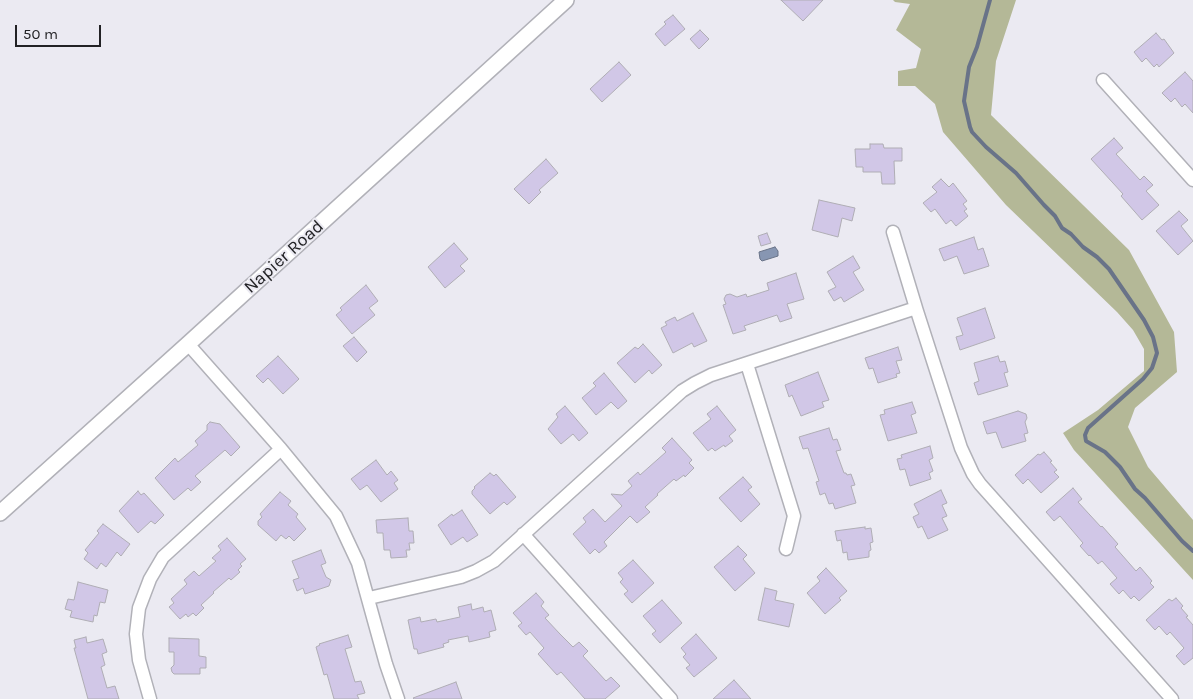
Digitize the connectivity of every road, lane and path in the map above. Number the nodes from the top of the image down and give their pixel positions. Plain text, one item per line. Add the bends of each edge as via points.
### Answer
1 (566, 0) edge
2 (1102, 80) dead end
3 (1193, 180) edge
4 (893, 232) dead end
5 (916, 308) junction
6 (188, 344) junction
7 (746, 364) junction
8 (281, 449) junction
9 (0, 513) edge
10 (523, 534) junction
11 (786, 549) dead end
12 (369, 598) junction
13 (150, 699) edge
14 (398, 699) edge
15 (671, 699) edge
16 (1172, 699) edge

1 - 6 street, Napier Road
2 - 3 street
4 - 5 street
5 - 7 street
5 - 16 street via 961,448 980,484
6 - 8 street
6 - 9 street, Napier Road
7 - 10 street via 711,375 682,391
7 - 11 street via 794,516
8 - 12 street via 336,516 358,563
8 - 13 street via 163,557 150,579 139,608 136,634 139,660
10 - 12 street via 494,561 476,571 441,583
10 - 15 street
12 - 14 street

